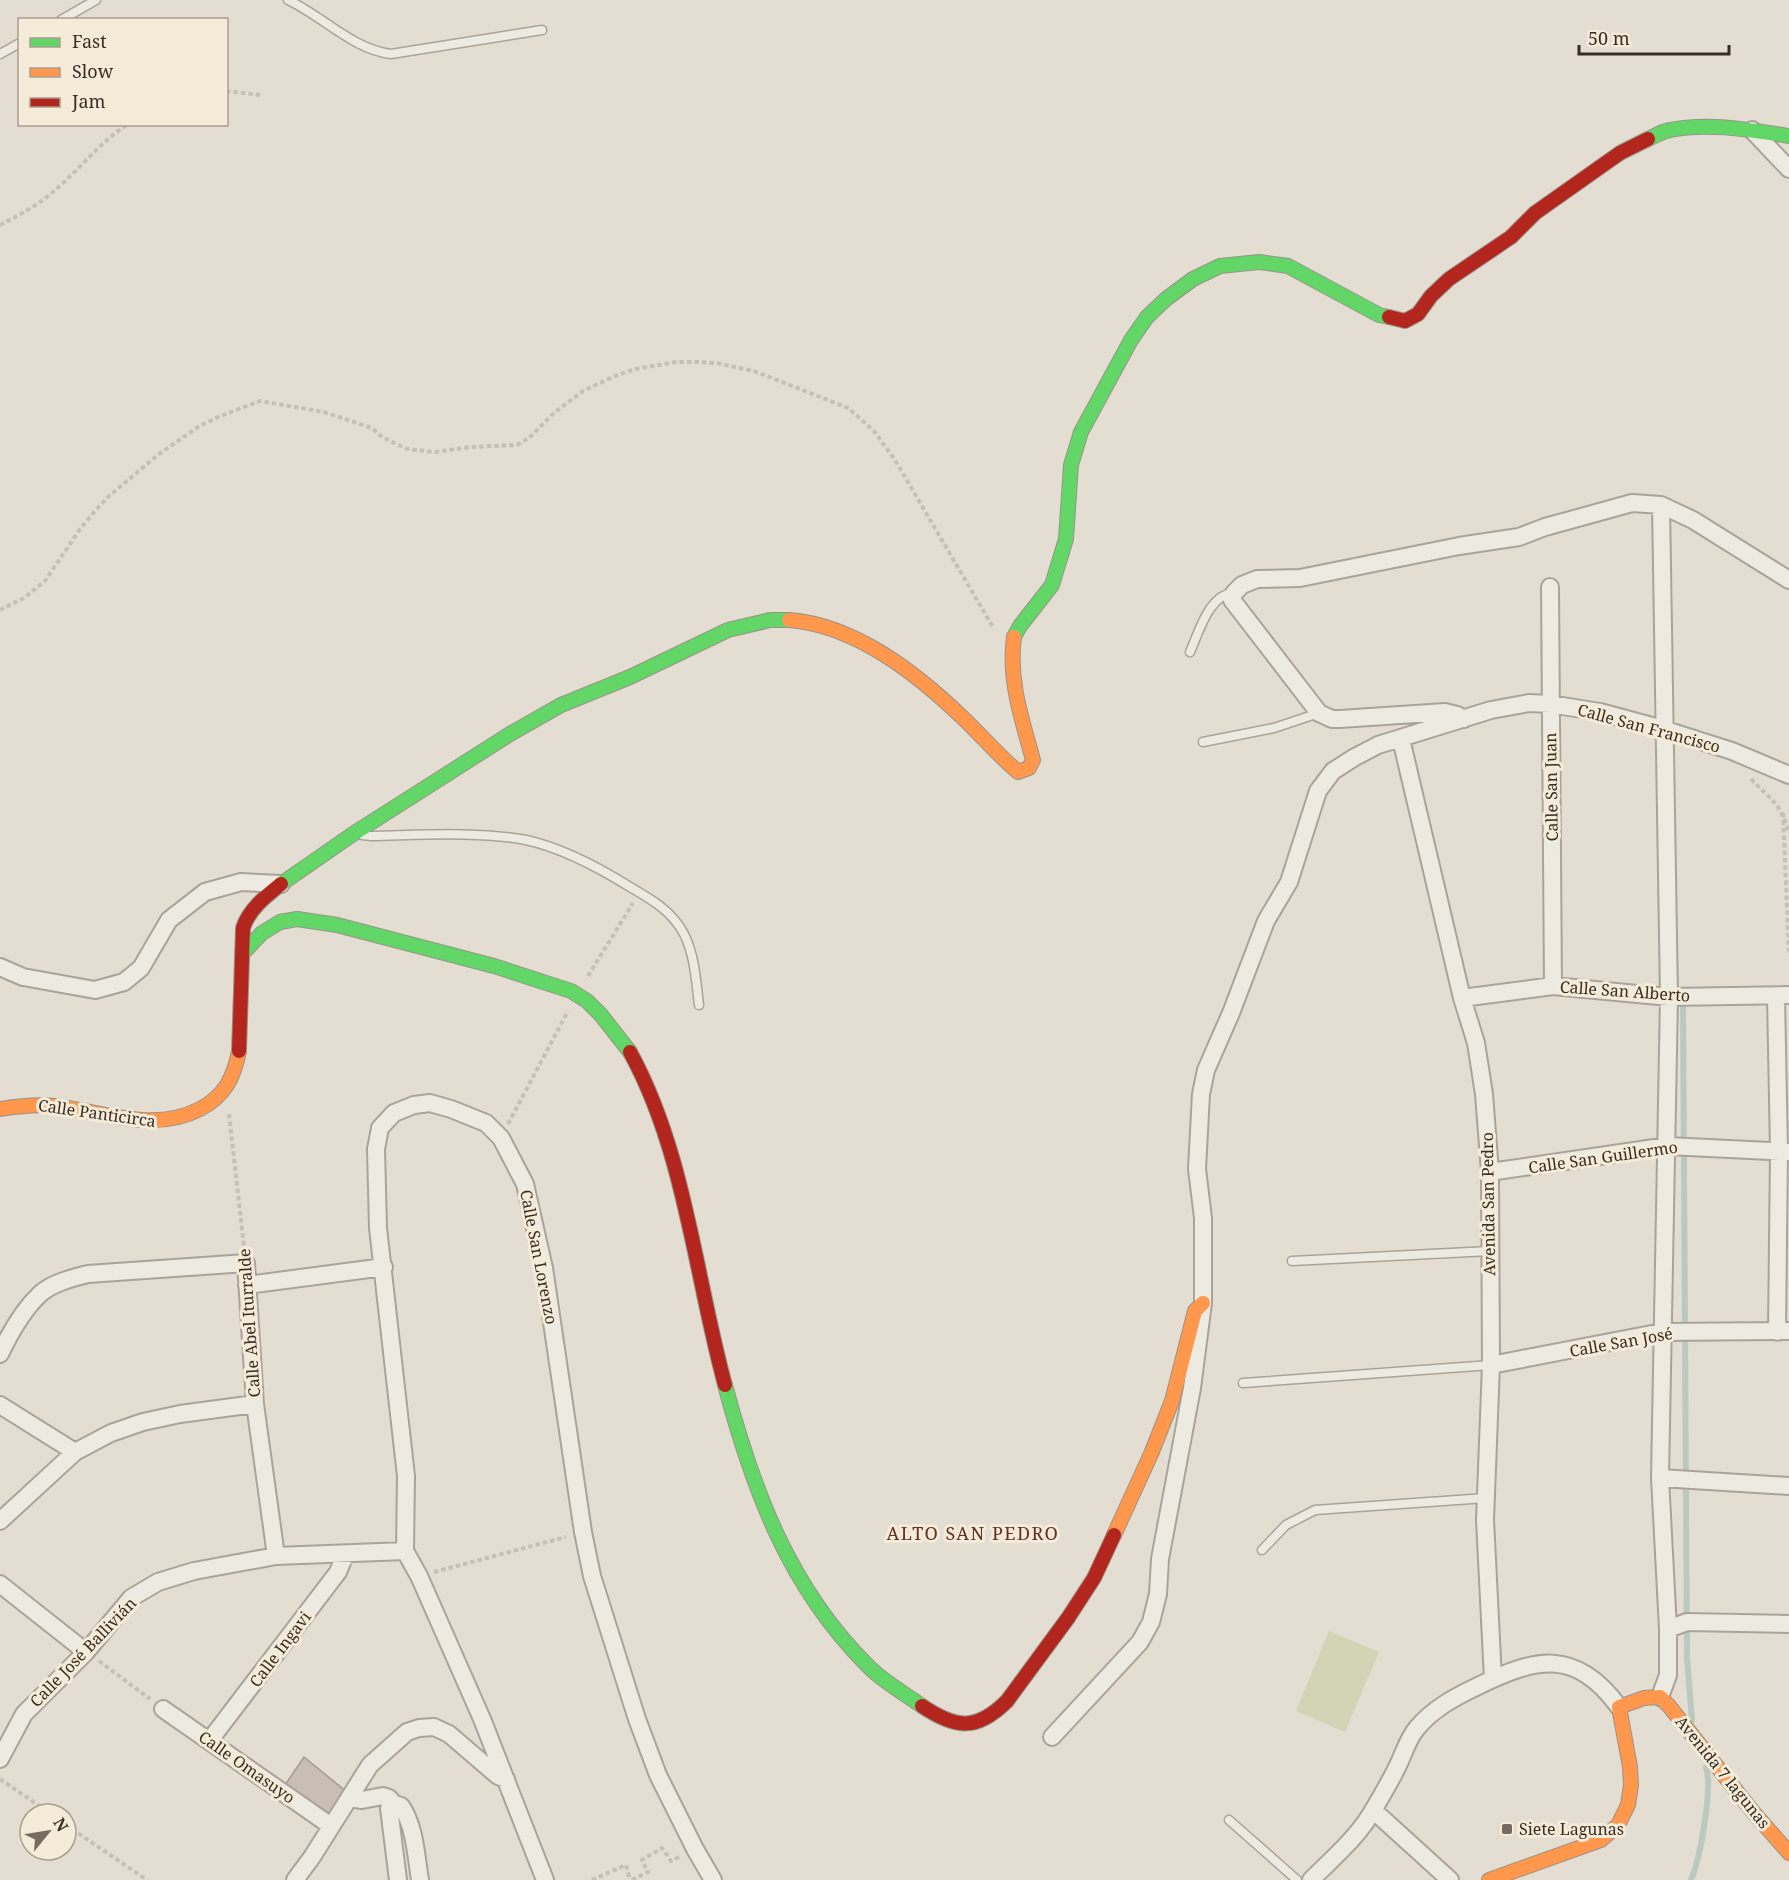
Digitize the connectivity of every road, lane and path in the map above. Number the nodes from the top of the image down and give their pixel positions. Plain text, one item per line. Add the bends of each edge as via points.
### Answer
1 (96, 0) edge
2 (288, 0) edge
3 (64, 18) edge
4 (542, 30) dead end
5 (18, 44) edge
6 (0, 54) edge
7 (228, 92) edge
8 (260, 95) dead end
9 (126, 126) edge
10 (1752, 130) junction
11 (1789, 136) edge
12 (1789, 169) edge
13 (0, 225) edge
14 (1661, 505) junction
15 (1789, 580) edge
16 (1550, 588) dead end
17 (1234, 593) junction
18 (0, 610) edge
19 (1014, 638) junction
20 (1190, 652) dead end
21 (1550, 704) junction
22 (1320, 713) junction
23 (1464, 719) junction
24 (1663, 729) junction
25 (1401, 739) junction
26 (1203, 742) dead end
27 (1732, 751) junction
28 (1789, 775) edge
29 (1783, 813) junction
30 (356, 832) junction
31 (1789, 832) edge
32 (281, 884) junction
33 (242, 954) junction
34 (1789, 955) edge
35 (0, 967) edge
36 (1553, 986) junction
37 (1783, 995) edge
38 (1669, 997) junction
39 (1462, 998) junction
40 (699, 1005) dead end
41 (226, 1090) junction
42 (0, 1109) edge
43 (1668, 1146) junction
44 (1784, 1152) edge
45 (1490, 1172) junction
46 (1490, 1251) junction
47 (1292, 1261) dead end
48 (246, 1263) junction
49 (384, 1267) junction
50 (247, 1285) junction
51 (1203, 1303) junction
52 (1783, 1331) edge
53 (1662, 1332) junction
54 (0, 1354) edge
55 (1491, 1365) junction
56 (1243, 1383) dead end
57 (255, 1404) junction
58 (0, 1405) edge
59 (75, 1452) junction
60 (1660, 1478) junction
61 (1789, 1486) edge
62 (1486, 1498) junction
63 (0, 1521) edge
64 (583, 1532) junction
65 (1262, 1550) dead end
66 (405, 1551) junction
67 (345, 1554) junction
68 (276, 1556) junction
69 (419, 1576) junction
70 (0, 1584) edge
71 (1789, 1624) edge
72 (1668, 1629) junction
73 (86, 1652) junction
74 (1493, 1679) junction
75 (1660, 1697) junction
76 (1619, 1707) junction
77 (163, 1709) joint
78 (1052, 1737) dead end
79 (210, 1740) junction
80 (0, 1759) edge
81 (0, 1779) edge
82 (506, 1779) junction
83 (349, 1798) junction
84 (34, 1802) edge
85 (394, 1804) junction
86 (1374, 1810) junction
87 (1229, 1820) dead end
88 (331, 1826) junction
89 (78, 1833) edge
90 (695, 1849) junction
91 (1789, 1853) edge
92 (147, 1880) edge
93 (295, 1880) edge
94 (398, 1880) edge
95 (420, 1880) edge
96 (545, 1880) edge
97 (592, 1880) edge
98 (631, 1880) edge
99 (713, 1880) edge
100 (1297, 1880) edge
101 (1311, 1880) edge
102 (1450, 1880) edge
103 (1489, 1880) edge

1 - 3 lane
2 - 4 lane via 358,44 391,54
5 - 6 lane
7 - 8 path
9 - 13 path via 54,191
10 - 11 street
10 - 12 street
10 - 19 street via 1668,130 1620,153 1449,279 1418,314 1405,321 1379,315 1288,266 1259,262 1220,266 1193,279 1147,317 1081,432 1071,465 1066,539 1052,585
14 - 15 street via 1693,520
14 - 17 street via 1632,503 1545,526 1519,537 1300,578 1257,579
14 - 24 street
16 - 21 street, Calle San Juan
17 - 20 lane via 1214,601
17 - 22 street via 1232,600
18 - 19 path via 45,581 95,511 159,454 198,427 260,401 324,412 372,428 407,449 435,452 517,446 583,391 615,376 645,367 697,362 754,371 848,408 874,431 895,460 993,628
19 - 30 street via 1014,689 1032,760 1029,768 1018,772 956,711 895,664 820,625 790,620 727,631 552,709
21 - 23 street, Calle San Francisco via 1529,703
21 - 24 street, Calle San Francisco
21 - 36 street, Calle San Juan
22 - 23 street via 1340,719 1445,712
22 - 26 lane via 1274,728
23 - 25 street, Calle San Francisco
24 - 27 street, Calle San Francisco
24 - 38 street
25 - 39 street, Avenida San Pedro
25 - 51 street, Calle San Francisco via 1355,757 1333,771 1318,791 1289,882 1266,921 1206,1070 1197,1169 1203,1218
27 - 28 street, Calle San Francisco
27 - 29 path via 1738,765
29 - 31 path
29 - 34 path
30 - 32 street
30 - 40 lane via 371,836 452,835 526,840 588,863 657,903 676,922 690,949
32 - 33 street via 247,919 241,934
32 - 35 street via 241,882 205,892 169,920 141,968 124,982 95,990 23,977
33 - 41 street via 237,1067
33 - 51 street via 253,939 270,927 286,920 303,920 491,964 576,994 600,1013 631,1053 670,1146 725,1391 780,1546 810,1599 847,1647 873,1673 949,1722 969,1726 996,1713 1094,1578 1151,1454 1172,1401 1195,1311
36 - 38 street, Calle San Alberto
36 - 39 street, Calle San Alberto
37 - 38 street, Calle San Alberto
37 - 44 street
38 - 43 street
39 - 45 street, Avenida San Pedro via 1476,1043 1485,1094
41 - 42 street, Calle Panticirca via 211,1104 172,1121 137,1121 44,1104
41 - 48 path, Calle Abel Iturralde
43 - 44 street, Calle San Guillermo
43 - 45 street, Calle San Guillermo
43 - 53 street
44 - 52 street
45 - 46 street, Avenida San Pedro
46 - 47 lane
46 - 55 street, Avenida San Pedro
48 - 50 street, Calle Abel Iturralde
48 - 54 street via 88,1274 68,1279 41,1293
49 - 50 street
49 - 64 street, Calle San Lorenzo via 378,1228 376,1149 380,1128 394,1113 430,1104 486,1123 501,1138 512,1158 525,1184 533,1214
49 - 66 street, Calle San Lorenzo via 406,1476
50 - 57 street, Calle Abel Iturralde
51 - 78 street, Calle San Francisco via 1151,1622 1140,1642
52 - 53 street, Calle San José
53 - 55 street, Calle San José
53 - 60 street
55 - 56 lane
55 - 62 street, Avenida San Pedro
57 - 59 street via 143,1422
57 - 68 street, Calle Abel Iturralde
58 - 59 street
59 - 63 street
60 - 61 street
60 - 72 street
62 - 65 lane via 1315,1510 1286,1525
62 - 74 street, Avenida San Pedro
64 - 69 path
64 - 90 street, Calle San Lorenzo via 592,1576 637,1719 658,1775
66 - 67 street, Calle José Ballivián
66 - 69 street
67 - 68 street, Calle José Ballivián
67 - 79 street, Calle Ingavi via 338,1572
68 - 73 street, Calle José Ballivián via 158,1582 131,1598
69 - 82 street
70 - 73 street
71 - 72 street via 1687,1622
72 - 75 street via 1668,1675
73 - 77 path
73 - 80 street, Calle José Ballivián via 24,1714
74 - 76 street via 1530,1665 1556,1664 1589,1675
74 - 86 street via 1434,1710 1415,1730
75 - 76 street
75 - 91 street, Avenida 7 lagunas via 1693,1732
76 - 103 street via 1631,1785 1628,1805 1618,1825 1601,1840
77 - 79 street, Calle Omasuyo
79 - 88 street, Calle Omasuyo
81 - 84 path
82 - 83 street via 449,1734 434,1727 419,1728 407,1732 370,1765
82 - 96 street
83 - 85 street via 383,1796
83 - 88 street
85 - 94 street via 389,1808
85 - 95 street via 406,1813
86 - 101 street via 1356,1837
86 - 102 street
87 - 100 lane
88 - 93 street
89 - 92 path
90 - 98 path via 671,1861 662,1848 642,1860 648,1872
90 - 99 street, Calle San Lorenzo
97 - 98 path via 626,1865

